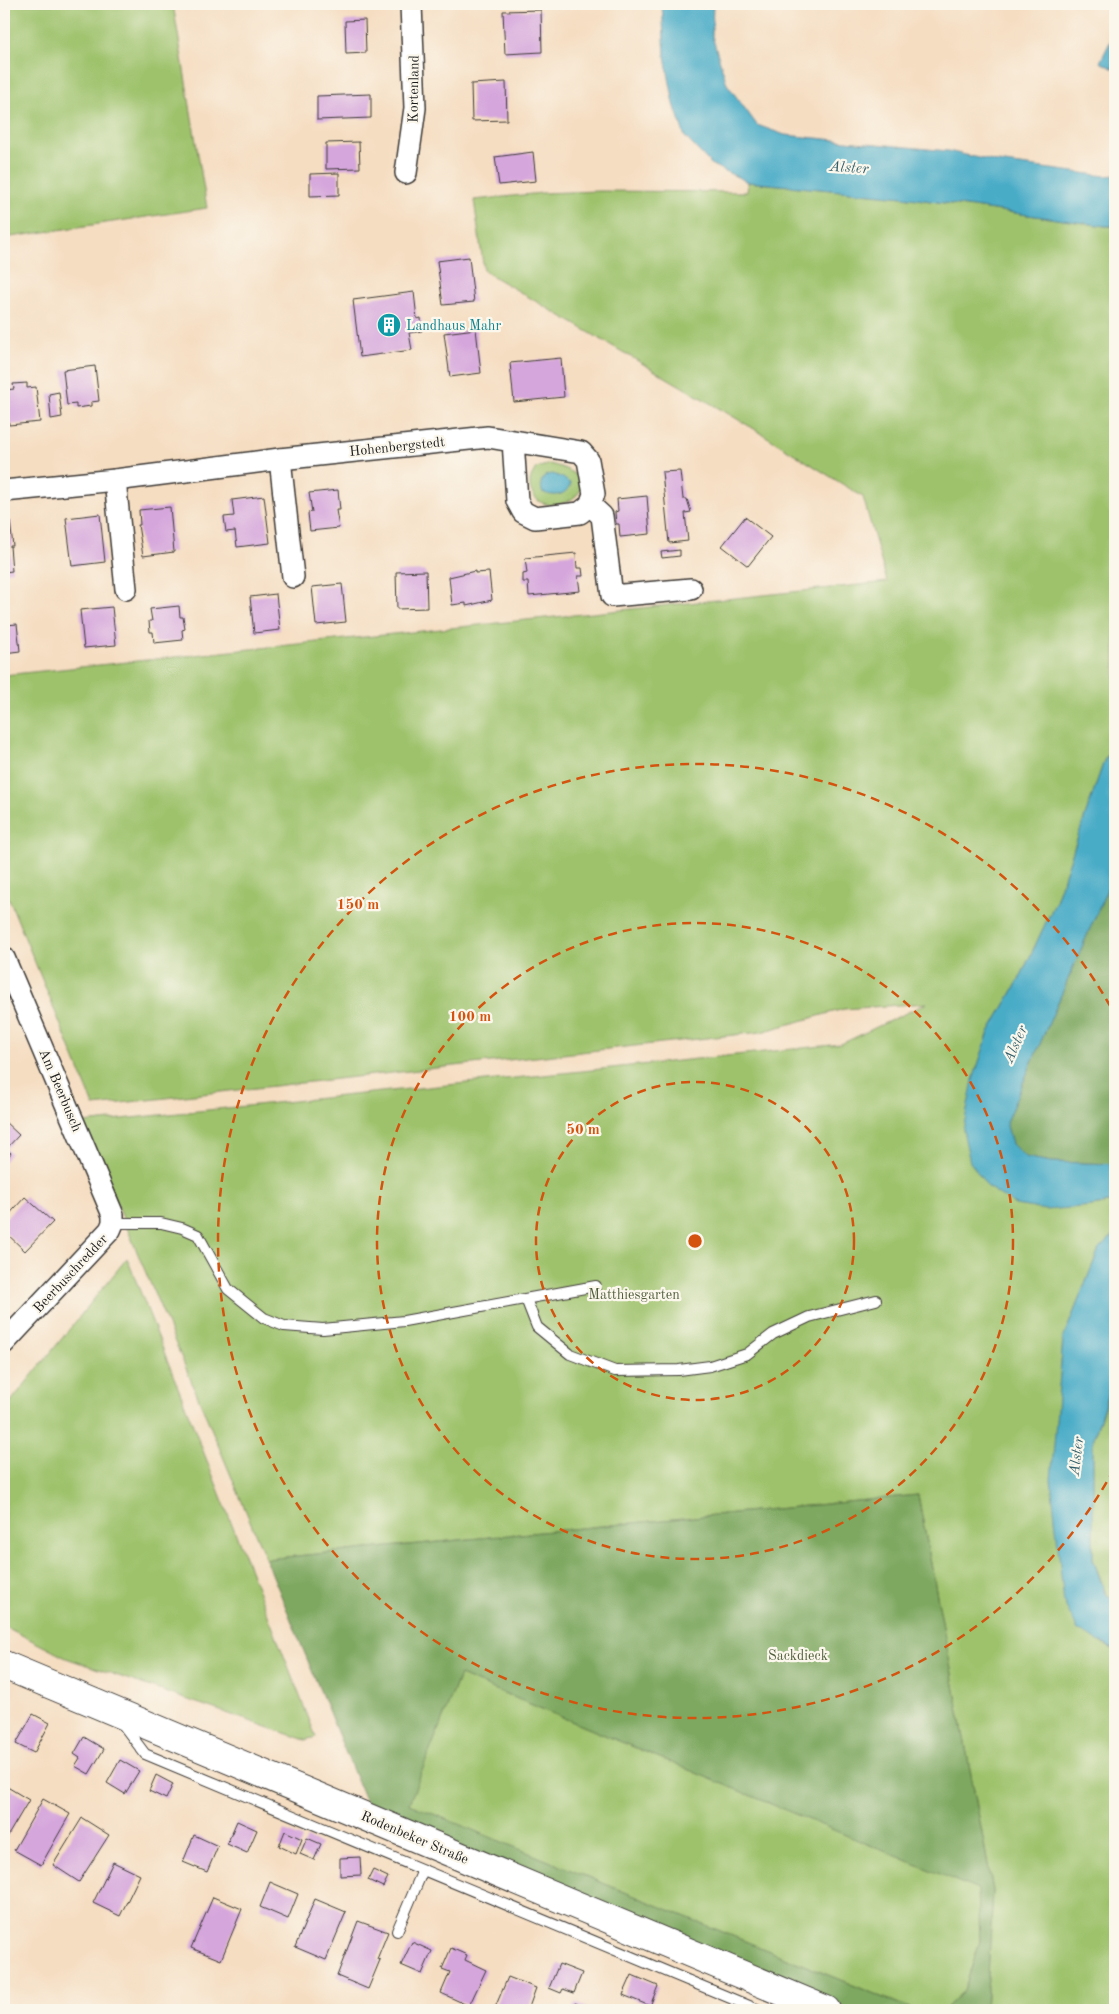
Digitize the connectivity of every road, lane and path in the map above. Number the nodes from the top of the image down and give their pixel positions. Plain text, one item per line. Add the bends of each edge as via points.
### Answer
1 (411, 4) edge
2 (406, 174) dead end
3 (514, 440) junction
4 (280, 459) junction
5 (115, 480) junction
6 (4, 491) edge
7 (590, 506) junction
8 (293, 577) dead end
9 (126, 589) dead end
10 (691, 589) dead end
11 (4, 958) edge
12 (113, 1223) junction
13 (596, 1286) dead end
14 (526, 1299) junction
15 (876, 1300) dead end
16 (4, 1343) edge
17 (4, 1664) edge
18 (112, 1710) junction
19 (423, 1870) junction
20 (397, 1931) dead end
21 (759, 2010) edge
22 (826, 2010) edge

1 - 2 street, Kortenland via 415,108
3 - 4 street, Hohenbergstedt via 488,436
3 - 7 street, Hohenbergstedt via 581,452 588,460 594,494
3 - 7 street via 517,501 523,512 535,518 580,513
4 - 5 street, Hohenbergstedt
4 - 8 street
5 - 6 street, Hohenbergstedt
5 - 9 street
7 - 10 street via 602,516 612,596
11 - 12 street, Am Beerbusch via 95,1171 113,1215
12 - 14 lane via 161,1223 198,1235 228,1289 264,1318 284,1326 323,1329 404,1321
12 - 16 street, Beerbuschredder
13 - 14 lane
14 - 15 lane via 537,1327 570,1354 615,1371 710,1366 747,1354 773,1334 809,1317
17 - 18 street, Rodenbeker Straße
18 - 19 lane via 145,1754
18 - 22 street, Rodenbeker Straße
19 - 20 lane
19 - 21 lane

